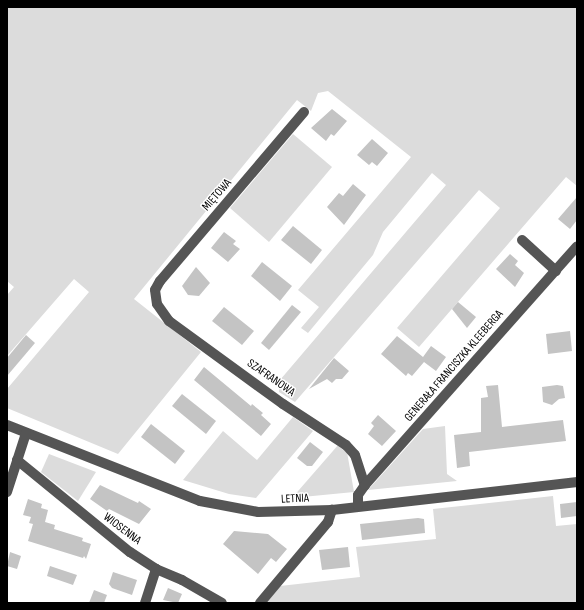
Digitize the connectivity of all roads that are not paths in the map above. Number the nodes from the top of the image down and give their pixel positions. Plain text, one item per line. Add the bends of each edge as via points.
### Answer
1 (304, 112) dead end
2 (522, 240) dead end
3 (577, 246) edge
4 (556, 270) junction
5 (156, 297) joint
6 (7, 425) edge
7 (26, 433) junction
8 (17, 460) junction
9 (577, 482) edge
10 (365, 485) junction
11 (7, 492) edge
12 (358, 506) junction
13 (332, 510) junction
14 (156, 569) junction
15 (145, 603) edge
16 (222, 603) edge
17 (260, 603) edge

1 - 5 street, MIĘTOWA via 160,281 155,290
2 - 4 street
3 - 4 street, GENERAŁA FRANCISZKA KLEEBERGA
4 - 10 street, GENERAŁA FRANCISZKA KLEEBERGA
5 - 10 street, SZAFRANOWA via 157,304 169,322 283,404 346,445 355,455
6 - 7 street
7 - 8 street
7 - 13 street, LETNIA via 200,501 258,512
8 - 11 street
8 - 14 street, WIOSENNA via 106,535
9 - 12 street, LETNIA
10 - 12 street, GENERAŁA FRANCISZKA KLEEBERGA via 358,495
12 - 13 street, LETNIA
13 - 17 street via 328,522
14 - 15 street
14 - 16 street, WIOSENNA via 182,580

